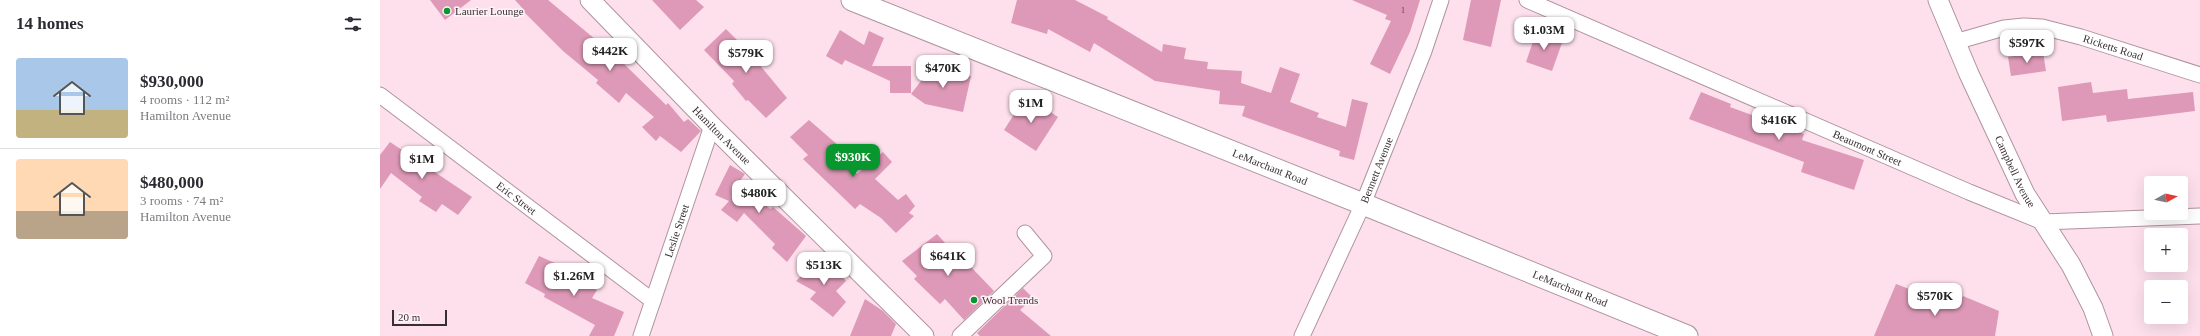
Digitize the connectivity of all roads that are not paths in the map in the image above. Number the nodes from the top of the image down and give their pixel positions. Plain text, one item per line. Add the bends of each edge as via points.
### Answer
1 (590, 0) edge
2 (852, 0) edge
3 (1441, 0) edge
4 (1527, 0) edge
5 (1938, 0) edge
6 (1955, 42) junction
7 (2200, 75) edge
8 (380, 95) edge
9 (712, 126) junction
10 (1363, 204) junction
11 (2200, 216) edge
12 (2043, 222) junction
13 (1025, 232) dead end
14 (653, 301) junction
15 (641, 336) edge
16 (924, 336) edge
17 (960, 336) edge
18 (1302, 336) edge
19 (1687, 336) edge
20 (2103, 336) edge

1 - 9 street, Hamilton Avenue
2 - 10 main road, LeMarchant Road
3 - 10 street, Bennett Avenue via 1424,52
4 - 12 street, Beaumont Street
5 - 6 street, Campbell Avenue
6 - 7 street, Ricketts Road via 2004,28 2042,28 2081,37
6 - 12 street, Campbell Avenue via 2025,194
8 - 14 street, Eric Street
9 - 14 street, Leslie Street
9 - 16 street, Hamilton Avenue
10 - 18 street, Bennett Avenue
10 - 19 main road, LeMarchant Road
11 - 12 street, Beaumont Street
12 - 20 street, Campbell Avenue via 2083,287
13 - 17 street via 1044,256
14 - 15 street, Leslie Street

